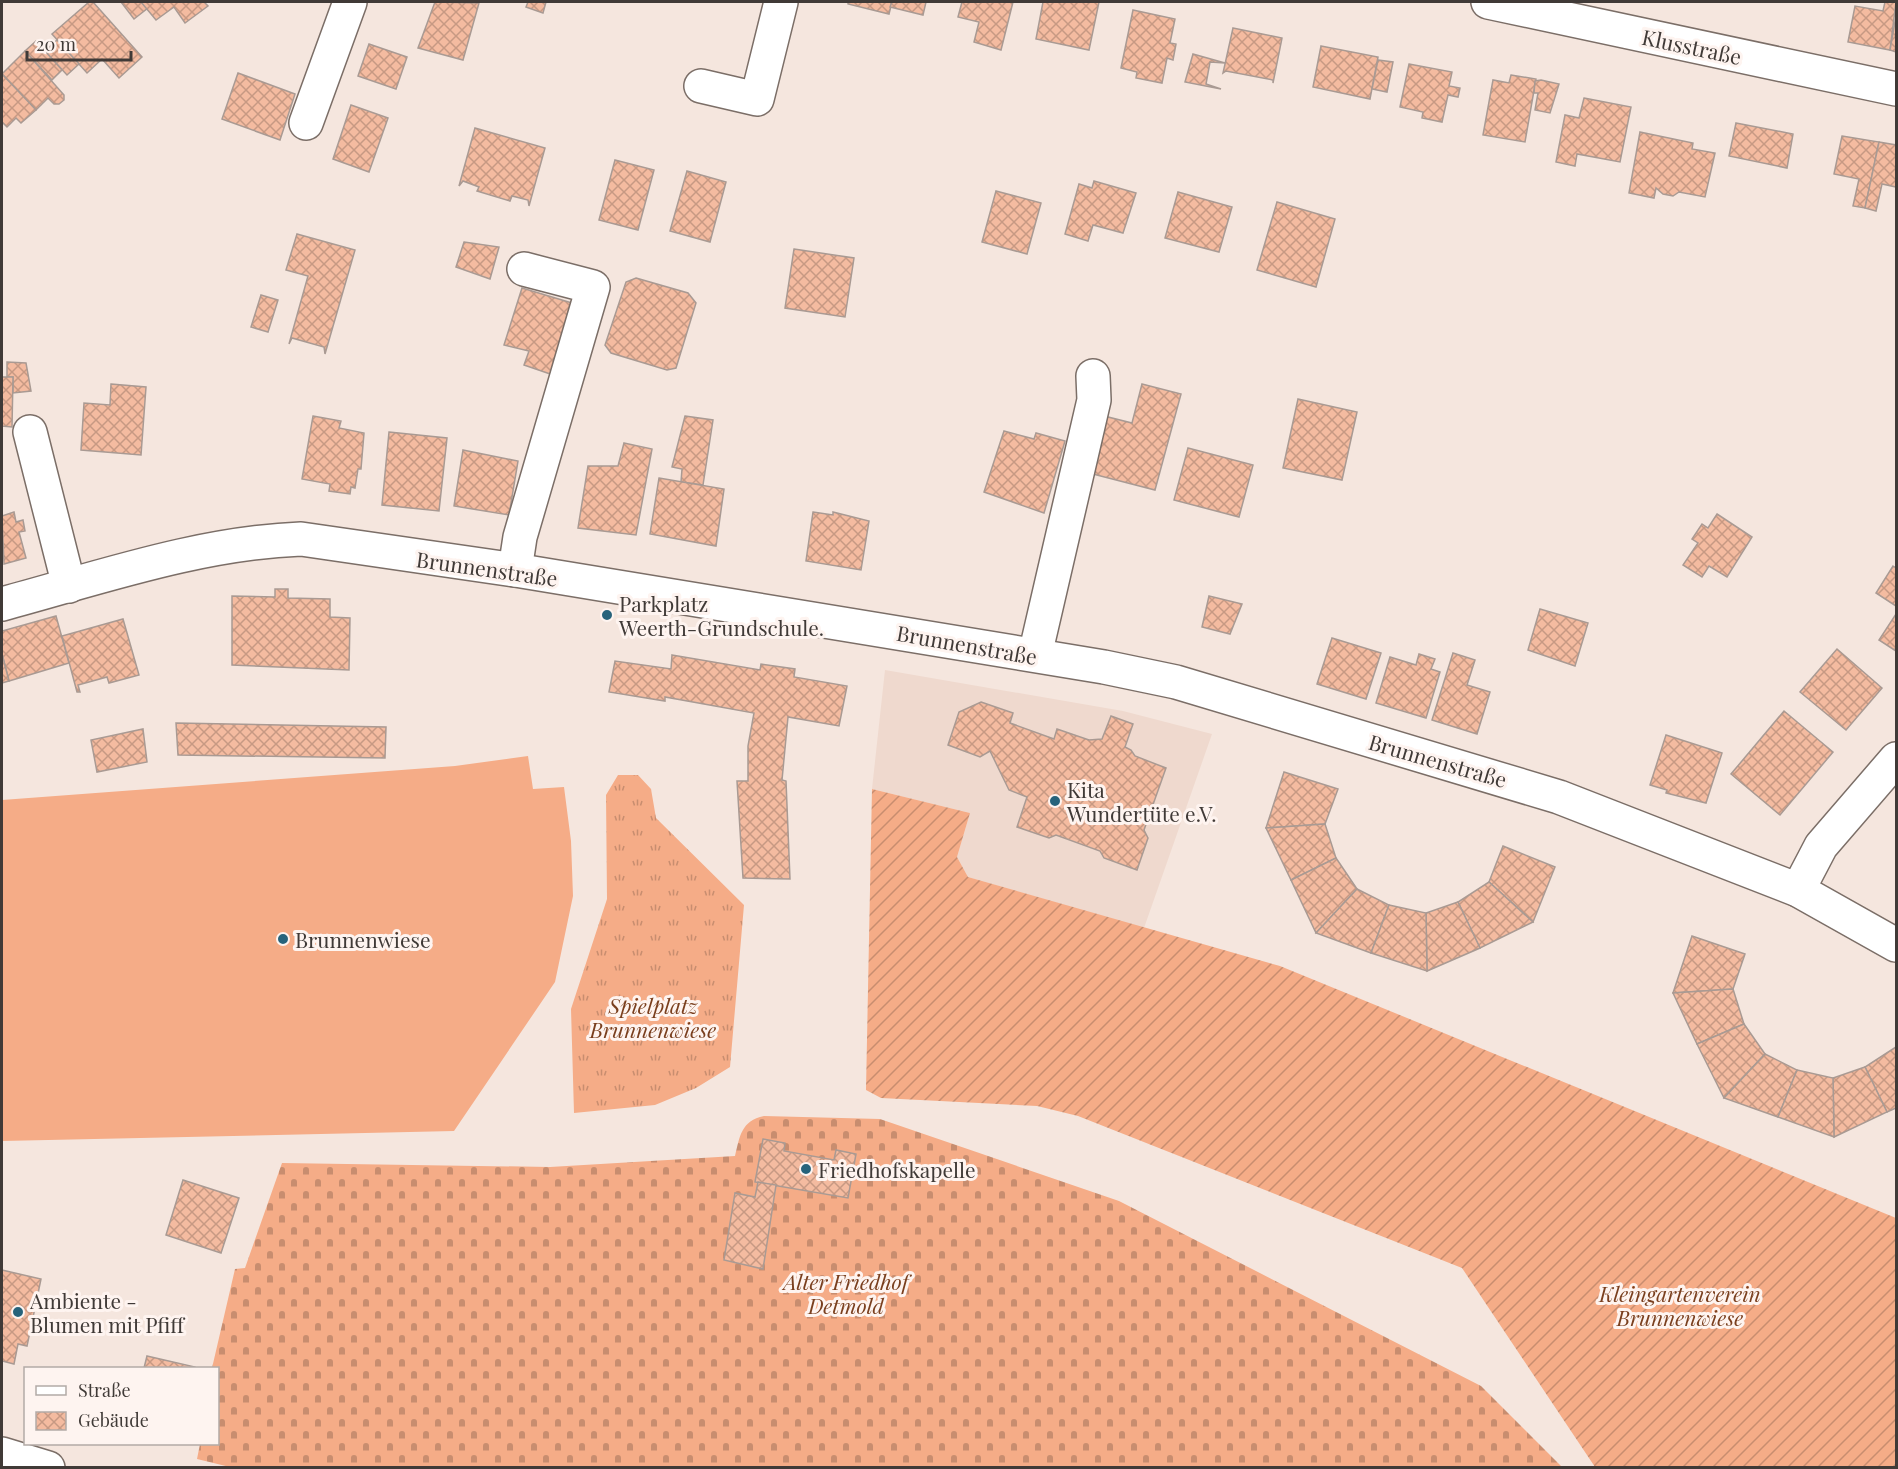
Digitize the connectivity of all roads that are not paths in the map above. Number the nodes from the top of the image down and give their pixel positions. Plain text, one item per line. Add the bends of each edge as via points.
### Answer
1 (350, 2) edge
2 (781, 2) edge
3 (1488, 2) edge
4 (1604, 14) edge
5 (701, 86) dead end
6 (1896, 89) edge
7 (306, 123) dead end
8 (524, 269) dead end
9 (1093, 376) dead end
10 (30, 432) dead end
11 (515, 570) junction
12 (69, 586) junction
13 (2, 604) edge
14 (1035, 656) junction
15 (1896, 759) edge
16 (1798, 890) junction
17 (1896, 945) edge
18 (2, 1454) edge
19 (48, 1467) edge

1 - 7 street
2 - 5 street via 757,99
3 - 4 street, Klusstraße
4 - 6 street, Klusstraße
8 - 11 street via 593,287 520,537
9 - 14 street via 1094,400
10 - 12 street
11 - 12 street, Brunnenstraße via 301,539 266,540
11 - 14 street, Brunnenstraße
12 - 13 street, Brunnenstraße
14 - 16 street, Brunnenstraße via 1176,682 1516,783
15 - 16 street via 1821,846
16 - 17 street, Brunnenstraße
18 - 19 street

